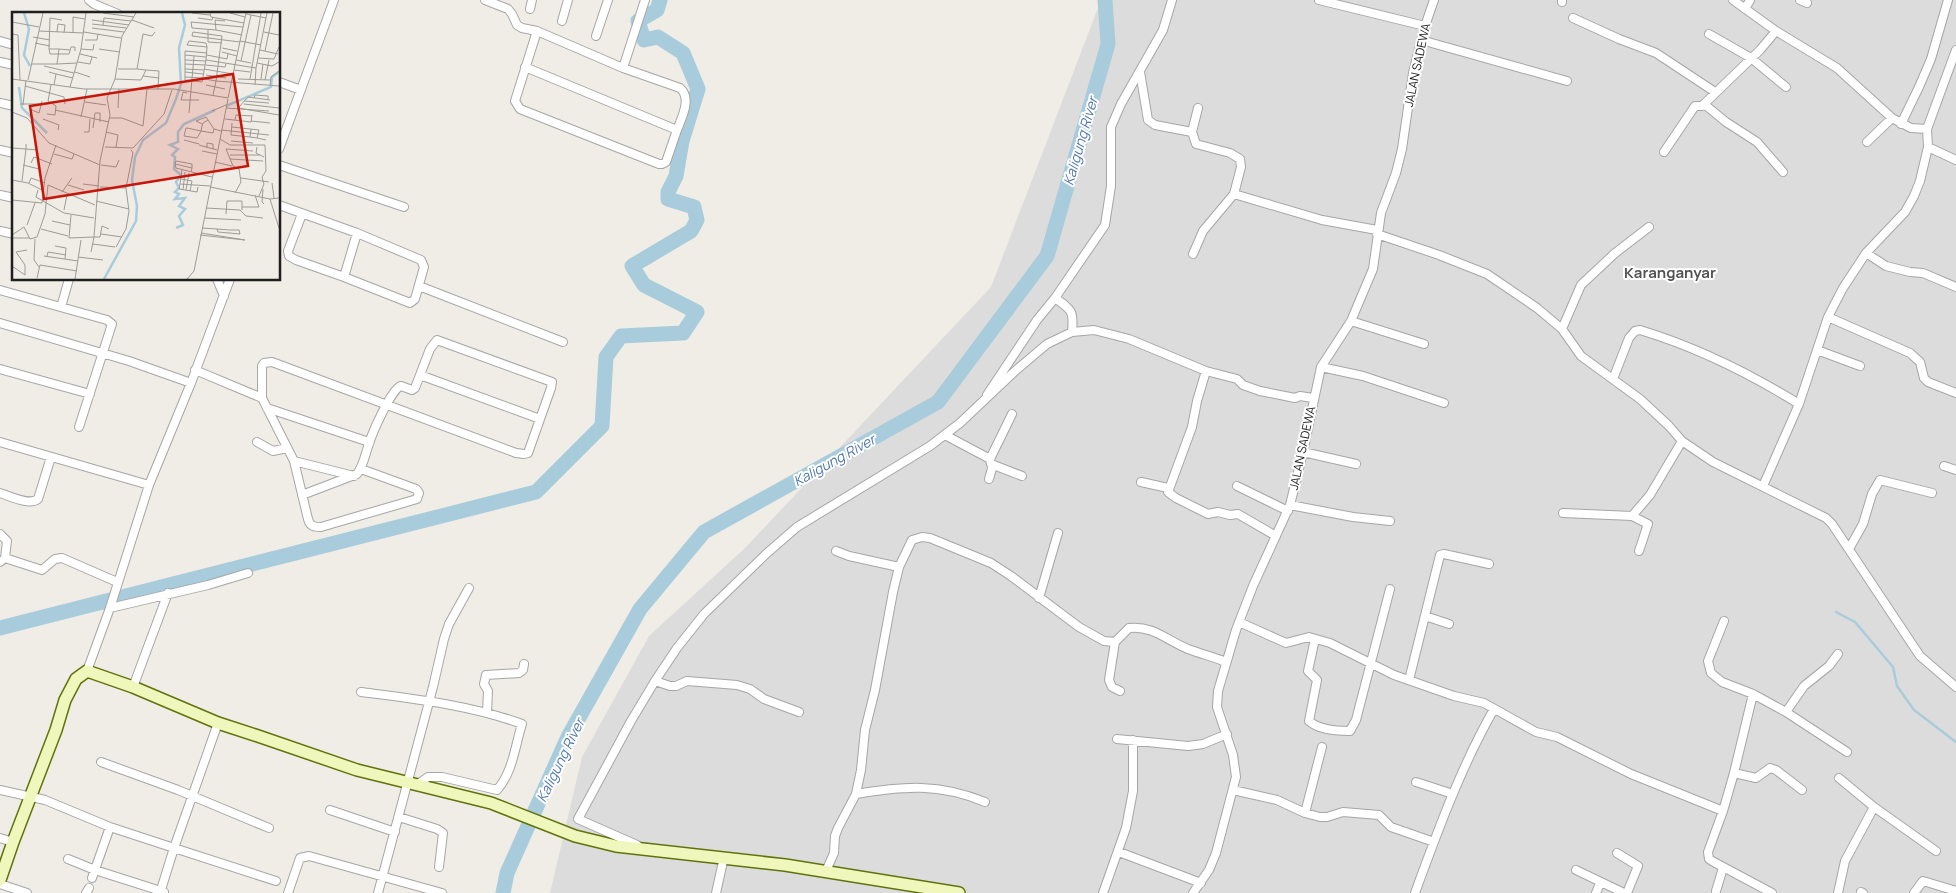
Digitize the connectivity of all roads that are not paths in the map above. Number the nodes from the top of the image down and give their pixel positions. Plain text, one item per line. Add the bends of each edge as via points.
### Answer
1 (89, 0) edge
2 (334, 0) edge
3 (485, 0) edge
4 (532, 0) edge
5 (568, 0) edge
6 (608, 0) edge
7 (645, 0) edge
8 (1172, 0) edge
9 (1319, 0) edge
10 (1434, 0) edge
11 (1750, 0) edge
12 (1948, 0) edge
13 (1735, 1) edge
14 (530, 9) dead end
15 (1745, 9) junction
16 (113, 12) edge
17 (1573, 18) dead end
18 (562, 21) dead end
19 (1419, 25) junction
20 (537, 31) junction
21 (1776, 31) junction
22 (1709, 34) dead end
23 (596, 36) dead end
24 (1421, 40) junction
25 (1956, 50) edge
26 (1751, 58) junction
27 (525, 67) junction
28 (623, 68) junction
29 (1140, 72) junction
30 (1952, 73) edge
31 (1567, 81) dead end
32 (280, 82) edge
33 (1786, 87) dead end
34 (300, 90) junction
35 (1715, 92) junction
36 (1704, 104) junction
37 (1198, 108) dead end
38 (1892, 118) junction
39 (1901, 124) junction
40 (1924, 129) junction
41 (677, 130) junction
42 (1192, 132) junction
43 (1867, 142) dead end
44 (280, 146) edge
45 (1928, 147) junction
46 (1664, 152) dead end
47 (1956, 160) edge
48 (280, 165) edge
49 (1783, 172) dead end
50 (1234, 194) junction
51 (280, 206) edge
52 (404, 208) dead end
53 (302, 214) junction
54 (1650, 227) dead end
55 (1373, 230) junction
56 (357, 233) junction
57 (1866, 253) junction
58 (1194, 254) dead end
59 (344, 277) junction
60 (68, 280) edge
61 (217, 280) edge
62 (230, 280) edge
63 (419, 286) junction
64 (1956, 287) edge
65 (0, 290) edge
66 (224, 296) junction
67 (1055, 298) junction
68 (61, 307) junction
69 (1828, 317) junction
70 (1351, 321) junction
71 (0, 324) edge
72 (1562, 329) junction
73 (1072, 332) junction
74 (563, 342) dead end
75 (1424, 344) dead end
76 (1817, 350) junction
77 (103, 354) junction
78 (1321, 366) junction
79 (1860, 366) dead end
80 (0, 369) edge
81 (195, 370) junction
82 (1206, 371) junction
83 (420, 374) junction
84 (1613, 379) junction
85 (192, 383) junction
86 (1956, 393) edge
87 (90, 394) junction
88 (1310, 397) junction
89 (262, 398) junction
90 (984, 401) junction
91 (1444, 403) dead end
92 (1799, 404) junction
93 (387, 405) junction
94 (267, 408) junction
95 (1012, 414) dead end
96 (540, 419) junction
97 (79, 428) dead end
98 (945, 435) junction
99 (1682, 441) junction
100 (0, 442) edge
101 (257, 442) dead end
102 (369, 442) junction
103 (287, 448) junction
104 (1303, 452) junction
105 (51, 457) junction
106 (294, 461) junction
107 (991, 462) junction
108 (1356, 464) dead end
109 (1944, 466) dead end
110 (361, 469) junction
111 (1956, 470) edge
112 (354, 476) junction
113 (1022, 476) dead end
114 (989, 479) dead end
115 (1141, 482) dead end
116 (149, 484) junction
117 (1237, 486) dead end
118 (1763, 486) junction
119 (1168, 488) junction
120 (0, 493) edge
121 (1932, 493) dead end
122 (302, 495) junction
123 (1285, 508) junction
124 (1563, 513) dead end
125 (1632, 516) junction
126 (1390, 520) dead end
127 (1058, 533) dead end
128 (1272, 533) junction
129 (0, 534) edge
130 (1849, 549) junction
131 (836, 551) dead end
132 (1639, 551) dead end
133 (2, 560) edge
134 (1489, 564) dead end
135 (899, 567) junction
136 (248, 573) dead end
137 (116, 585) junction
138 (469, 588) dead end
139 (1390, 589) dead end
140 (168, 593) junction
141 (1039, 598) junction
142 (110, 606) junction
143 (1425, 616) junction
144 (1724, 621) dead end
145 (1239, 622) junction
146 (1449, 624) dead end
147 (1315, 639) junction
148 (1115, 642) junction
149 (1838, 654) dead end
150 (1221, 660) junction
151 (524, 664) dead end
152 (1370, 664) junction
153 (86, 671) junction
154 (1409, 680) junction
155 (655, 682) junction
156 (133, 687) junction
157 (1956, 687) edge
158 (1120, 691) dead end
159 (361, 692) dead end
160 (1753, 694) junction
161 (428, 701) junction
162 (1494, 709) junction
163 (487, 712) junction
164 (799, 712) dead end
165 (1786, 712) junction
166 (218, 723) junction
167 (1220, 737) junction
168 (1117, 739) dead end
169 (1132, 740) junction
170 (1322, 747) dead end
171 (1847, 752) dead end
172 (100, 762) dead end
173 (1734, 773) junction
174 (1839, 778) dead end
175 (1416, 782) dead end
176 (413, 783) junction
177 (0, 790) edge
178 (1233, 790) junction
179 (1802, 790) dead end
180 (856, 794) junction
181 (1453, 794) junction
182 (30, 797) junction
183 (193, 797) junction
184 (985, 802) dead end
185 (1874, 807) junction
186 (330, 810) dead end
187 (1723, 811) junction
188 (1305, 813) junction
189 (399, 817) junction
190 (110, 827) junction
191 (269, 828) dead end
192 (395, 832) junction
193 (0, 838) edge
194 (13, 842) junction
195 (1434, 842) junction
196 (174, 848) junction
197 (644, 848) junction
198 (1936, 851) dead end
199 (1119, 852) junction
200 (1617, 853) dead end
201 (724, 857) junction
202 (68, 859) dead end
203 (440, 866) dead end
204 (1723, 868) junction
205 (95, 870) junction
206 (1576, 870) dead end
207 (826, 872) junction
208 (382, 876) junction
209 (92, 878) dead end
210 (276, 880) dead end
211 (0, 882) edge
212 (1201, 883) junction
213 (1600, 883) junction
214 (1956, 891) edge
215 (162, 892) edge
216 (1716, 892) dead end
217 (27, 893) edge
218 (288, 893) edge
219 (378, 893) edge
220 (442, 893) edge
221 (716, 893) edge
222 (959, 893) edge
223 (1103, 893) edge
224 (1194, 893) edge
225 (1415, 893) edge
226 (1596, 893) edge
227 (1626, 893) edge
228 (1772, 893) edge
229 (1838, 893) edge
230 (1914, 893) edge

1 - 16 street
2 - 34 street
3 - 20 street via 508,9 522,28
4 - 14 street
5 - 18 street
6 - 23 street
7 - 28 street
8 - 29 street via 1164,30
9 - 19 street
10 - 19 street, JALAN SADEWA
11 - 15 street
12 - 39 street via 1931,58
13 - 15 street
15 - 21 street
17 - 35 street via 1656,53
19 - 24 street, JALAN SADEWA
20 - 27 street
20 - 28 street
21 - 26 street
21 - 38 street via 1842,71
22 - 26 street
24 - 31 street
24 - 55 street, JALAN SADEWA via 1396,173
25 - 30 street
26 - 33 street
26 - 35 street
27 - 41 street
27 - 41 street via 515,101 520,108 662,164 666,162
28 - 41 street via 684,92 686,99
29 - 42 street via 1148,120 1155,125
29 - 67 street via 1111,127 1110,186 1104,226
30 - 40 street
32 - 34 street
34 - 44 street
35 - 36 street
36 - 46 street via 1695,106
36 - 49 street via 1757,142
37 - 42 street
38 - 39 street
38 - 43 street
39 - 40 street
40 - 45 street
42 - 50 street via 1199,146 1230,153 1240,159 1241,168
45 - 47 street
45 - 57 street via 1920,181 1905,212
48 - 52 street
50 - 55 street via 1322,220
50 - 58 street via 1202,231
51 - 53 street
53 - 56 street
53 - 59 street via 289,256
54 - 72 street via 1580,285
55 - 70 street, JALAN SADEWA via 1373,268
55 - 72 street via 1487,274
56 - 59 street
56 - 63 street via 421,260 424,269
57 - 64 street via 1886,266 1923,273
57 - 69 street
59 - 63 street via 407,303 415,299
60 - 68 street
61 - 66 street
62 - 66 street
63 - 74 street
65 - 68 street
66 - 81 street
67 - 73 street via 1072,311
67 - 90 street via 991,386
68 - 77 street via 111,323
69 - 76 street
69 - 86 street via 1910,353 1920,362 1928,382
70 - 75 street
70 - 78 street, JALAN SADEWA
71 - 77 street
72 - 84 street via 1577,351
73 - 82 street via 1094,330 1129,339
73 - 90 street via 1047,344
76 - 79 street
76 - 92 street
77 - 85 street
77 - 87 street
78 - 88 street, JALAN SADEWA
78 - 91 street
80 - 87 street
81 - 85 street
81 - 89 street
82 - 88 street via 1260,391 1295,398
82 - 119 street via 1192,427
83 - 93 street via 414,390 398,386
83 - 96 street
83 - 96 street via 437,340 549,380 552,385
84 - 92 street via 1629,338 1640,330 1702,352
84 - 99 street via 1640,399
85 - 116 street
87 - 97 street
88 - 104 street, JALAN SADEWA
89 - 93 street via 262,366 268,362
89 - 94 street
90 - 98 street
92 - 118 street
93 - 96 street via 521,454 528,453
93 - 102 street
94 - 102 street
94 - 103 street
95 - 107 street
98 - 107 street
98 - 155 street via 829,506 772,548 704,614
99 - 118 street via 1713,462
99 - 125 street via 1650,495
100 - 105 street
101 - 103 street via 273,451
102 - 110 street
103 - 106 street
104 - 108 street
104 - 123 street, JALAN SADEWA
105 - 116 street
105 - 120 street via 41,494 34,502
106 - 112 street
106 - 122 street
107 - 113 street
107 - 114 street
109 - 111 street
110 - 112 street
110 - 122 street via 416,489 417,499 317,527 309,523
112 - 122 street
115 - 119 street
116 - 137 street
117 - 123 street
118 - 130 street via 1826,518
119 - 128 street via 1176,498 1206,513 1236,513
121 - 130 street via 1880,480
123 - 126 street
123 - 128 street, JALAN SADEWA
124 - 125 street
125 - 132 street via 1648,524
127 - 141 street
128 - 145 street, JALAN SADEWA
129 - 133 street via 7,541
130 - 157 street via 1920,656
131 - 135 street
133 - 137 street via 42,570 54,559 62,558
134 - 143 street via 1444,554 1440,556
135 - 141 street via 912,540 930,538 991,563
135 - 180 street via 865,730
136 - 140 street
137 - 142 street
138 - 161 street via 449,624
139 - 152 street
140 - 142 street
140 - 156 street
141 - 148 street via 1104,641
142 - 153 street
143 - 146 street
143 - 154 street
144 - 160 street via 1708,668 1715,677
145 - 147 street via 1286,643 1304,637
145 - 150 street, JALAN SADEWA
147 - 152 street via 1330,643
147 - 152 street via 1308,670 1317,680 1309,721 1312,724 1336,731 1350,731 1356,720
148 - 150 street via 1129,628 1142,627 1189,650
148 - 158 street via 1109,680 1112,687
149 - 165 street via 1829,666 1804,686
150 - 167 street, JALAN SADEWA via 1216,700
151 - 163 street via 519,673 486,675
152 - 154 street
153 - 156 main road
153 - 182 main road via 76,679 66,700
154 - 162 street
155 - 164 street via 670,686 691,680 737,685
155 - 197 street via 578,819
156 - 166 main road
159 - 161 street
160 - 165 street
160 - 173 street
161 - 163 street
161 - 176 street
162 - 181 street
162 - 187 street via 1536,732 1557,737 1631,774
163 - 176 street via 522,724 509,771 497,790 442,777 428,777
165 - 171 street
166 - 176 main road via 357,770
166 - 183 street
167 - 169 street via 1188,746
167 - 178 street, JALAN SADEWA via 1235,768
168 - 169 street
169 - 199 street via 1133,791
170 - 188 street
172 - 183 street
173 - 179 street via 1756,778 1770,768
173 - 187 street
174 - 185 street
175 - 181 street
176 - 189 street
176 - 197 main road via 498,805 565,833 616,846
177 - 182 street
178 - 188 street via 1277,800
178 - 212 street, JALAN SADEWA via 1216,853
180 - 184 street via 920,786
180 - 207 street via 838,828 834,853
181 - 195 street
182 - 190 street
182 - 194 main road
183 - 191 street
183 - 196 street
185 - 198 street
185 - 229 street via 1844,861
186 - 192 street
187 - 204 street via 1708,855
188 - 195 street via 1320,817 1343,812 1379,815 1391,827
189 - 192 street
189 - 203 street via 443,833
190 - 196 street
190 - 205 street
192 - 208 street
193 - 194 street
194 - 211 main road
195 - 225 street
196 - 210 street
196 - 215 street
197 - 201 main road
199 - 212 street
199 - 223 street
200 - 227 street via 1638,866
201 - 207 main road
201 - 221 street
202 - 205 street
204 - 216 street
204 - 228 street
205 - 209 street
205 - 215 street
206 - 213 street
207 - 222 main road
208 - 218 street via 303,856
208 - 219 street
208 - 220 street
211 - 217 street
212 - 224 street, JALAN SADEWA
213 - 226 street
213 - 227 street
214 - 230 street via 1923,881

